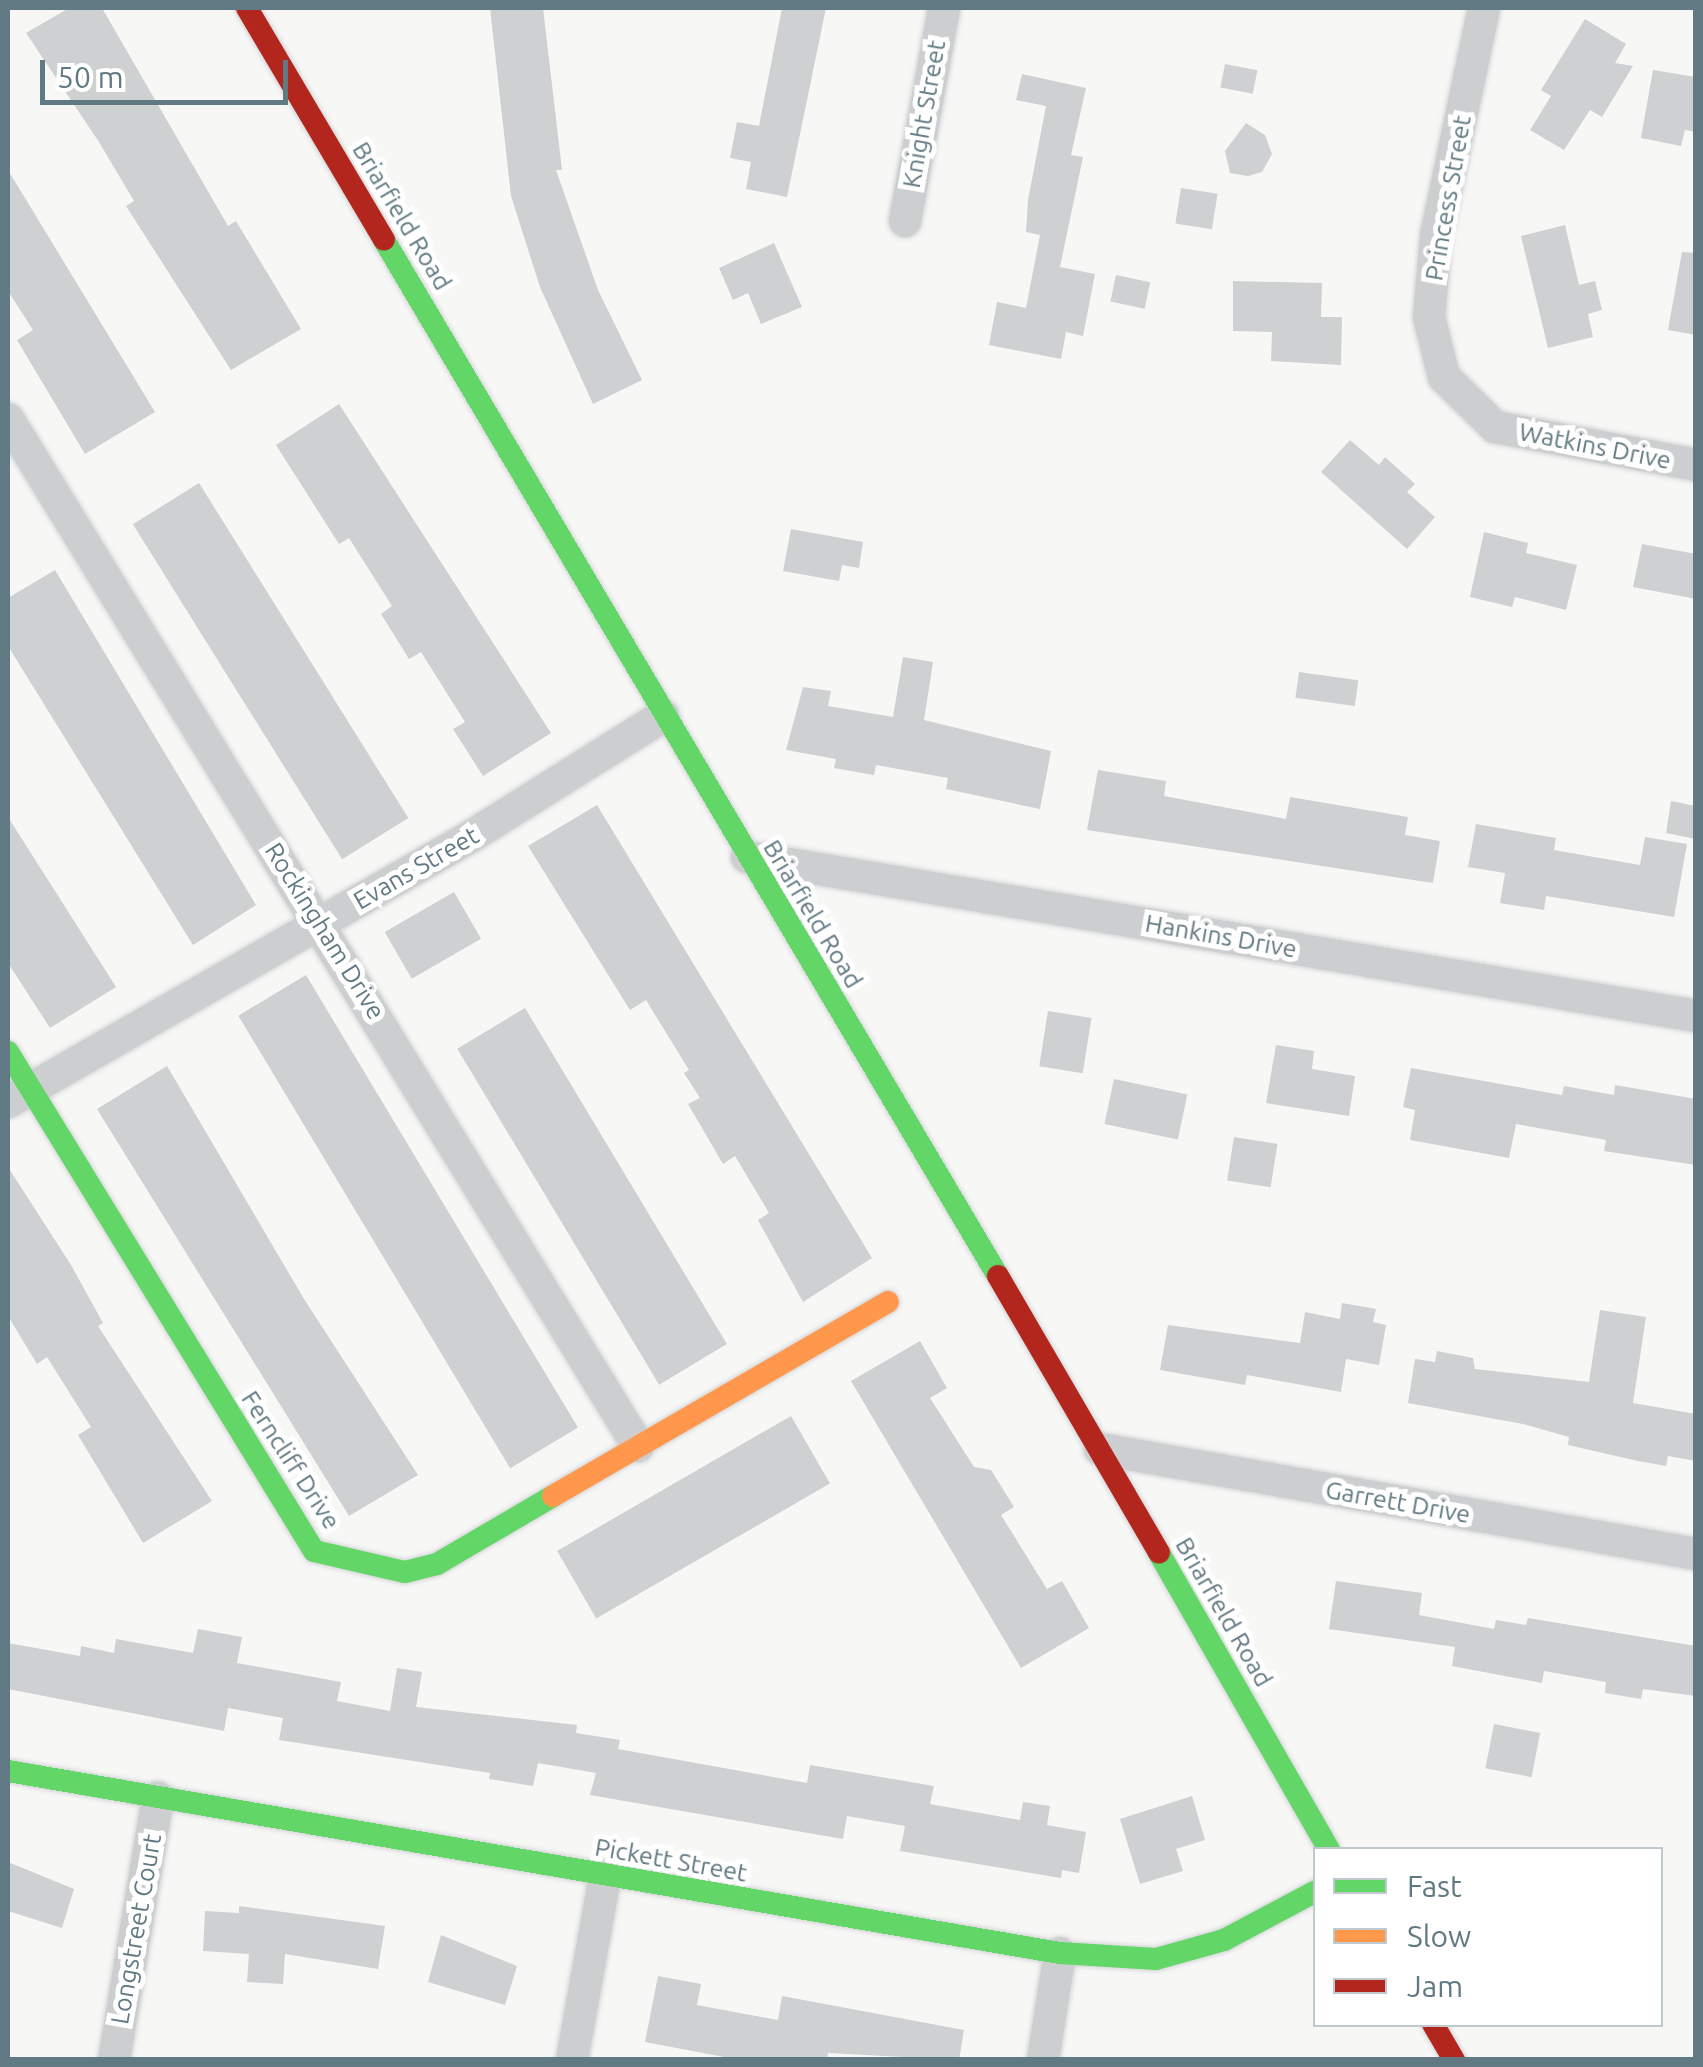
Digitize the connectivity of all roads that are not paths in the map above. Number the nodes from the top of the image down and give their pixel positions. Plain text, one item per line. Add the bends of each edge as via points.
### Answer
1 (247, 8) edge
2 (944, 8) edge
3 (1484, 8) edge
4 (905, 221) dead end
5 (8, 419) edge
6 (1495, 428) joint
7 (1696, 465) edge
8 (664, 716) junction
9 (747, 856) junction
10 (321, 923) junction
11 (1696, 1016) edge
12 (8, 1052) edge
13 (18, 1095) edge
14 (888, 1302) dead end
15 (638, 1446) junction
16 (1100, 1449) junction
17 (1696, 1554) edge
18 (8, 1771) edge
19 (158, 1798) junction
20 (1327, 1847) edge
21 (605, 1877) junction
22 (1313, 1894) edge
23 (1060, 1953) junction
24 (1435, 2027) edge
25 (114, 2060) edge
26 (572, 2060) edge
27 (1043, 2060) edge
28 (1454, 2060) edge

1 - 8 street, Briarfield Road
2 - 4 street, Knight Street
3 - 6 street, Princess Street via 1436,236 1429,317 1444,377
5 - 10 street, Rockingham Drive
6 - 7 street, Watkins Drive
8 - 9 street, Briarfield Road
8 - 10 street, Evans Street
9 - 11 street, Hankins Drive
9 - 16 street, Briarfield Road
10 - 13 street, Evans Street
10 - 15 street, Rockingham Drive
12 - 13 street, Ferncliff Drive
13 - 15 street, Ferncliff Drive via 314,1551 405,1572 437,1564
14 - 15 street, Ferncliff Drive
16 - 17 street, Garrett Drive
16 - 20 street, Briarfield Road
18 - 19 street, Pickett Street
19 - 21 street, Pickett Street
19 - 25 street, Longstreet Court
21 - 23 street, Pickett Street
21 - 26 street
22 - 23 street, Pickett Street via 1224,1940 1156,1959
23 - 27 street
24 - 28 street

